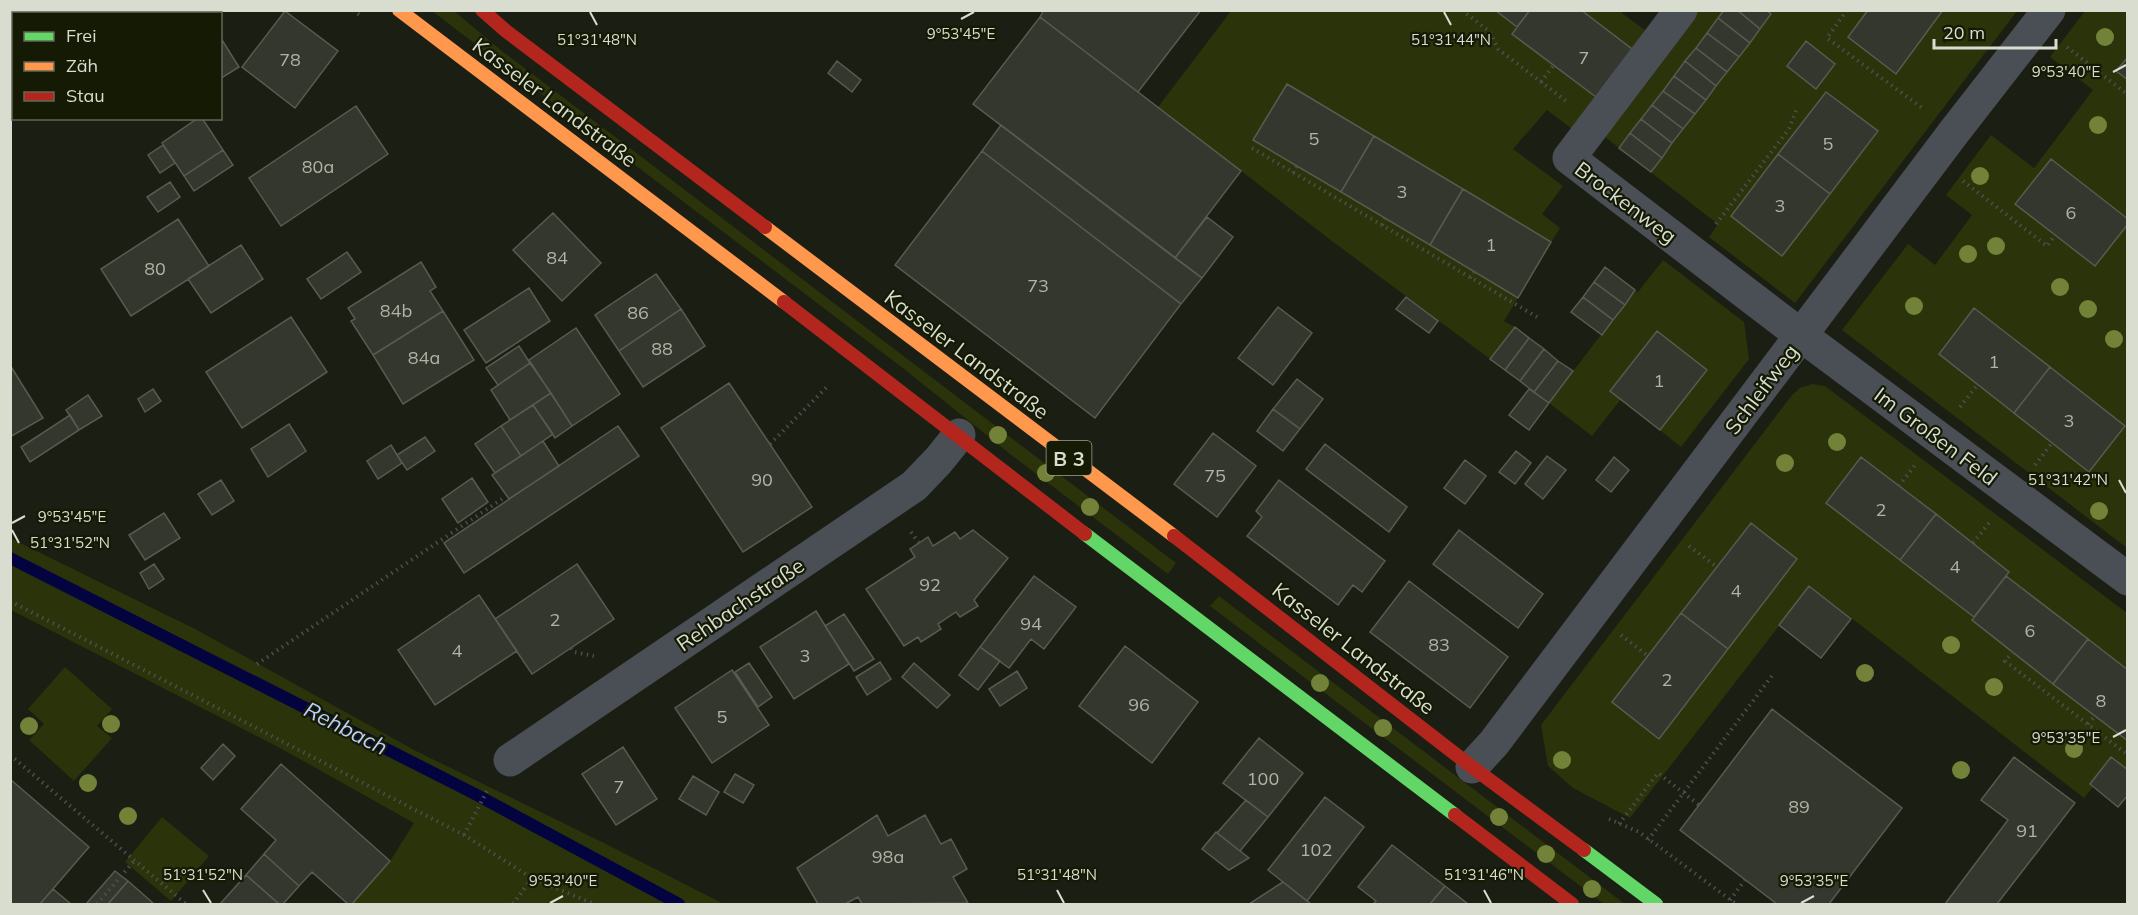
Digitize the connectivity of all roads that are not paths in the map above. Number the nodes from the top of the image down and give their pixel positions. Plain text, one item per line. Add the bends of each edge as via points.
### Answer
1 (399, 10) edge
2 (482, 10) edge
3 (1681, 10) edge
4 (2043, 18) edge
5 (1802, 336) junction
6 (959, 435) junction
7 (2127, 579) edge
8 (510, 760) dead end
9 (1472, 767) junction
10 (1572, 904) edge
11 (1656, 904) edge

1 - 6 main road, Kasseler Landstraße / B 3
2 - 9 main road, Kasseler Landstraße / B 3
3 - 5 street, Brockenweg via 1569,158
4 - 5 street, Schleifweg
5 - 7 street, Im Großen Feld
5 - 9 street, Schleifweg
6 - 8 street, Rehbachstraße via 914,486
6 - 10 main road, Kasseler Landstraße / B 3
9 - 11 main road, Kasseler Landstraße / B 3

